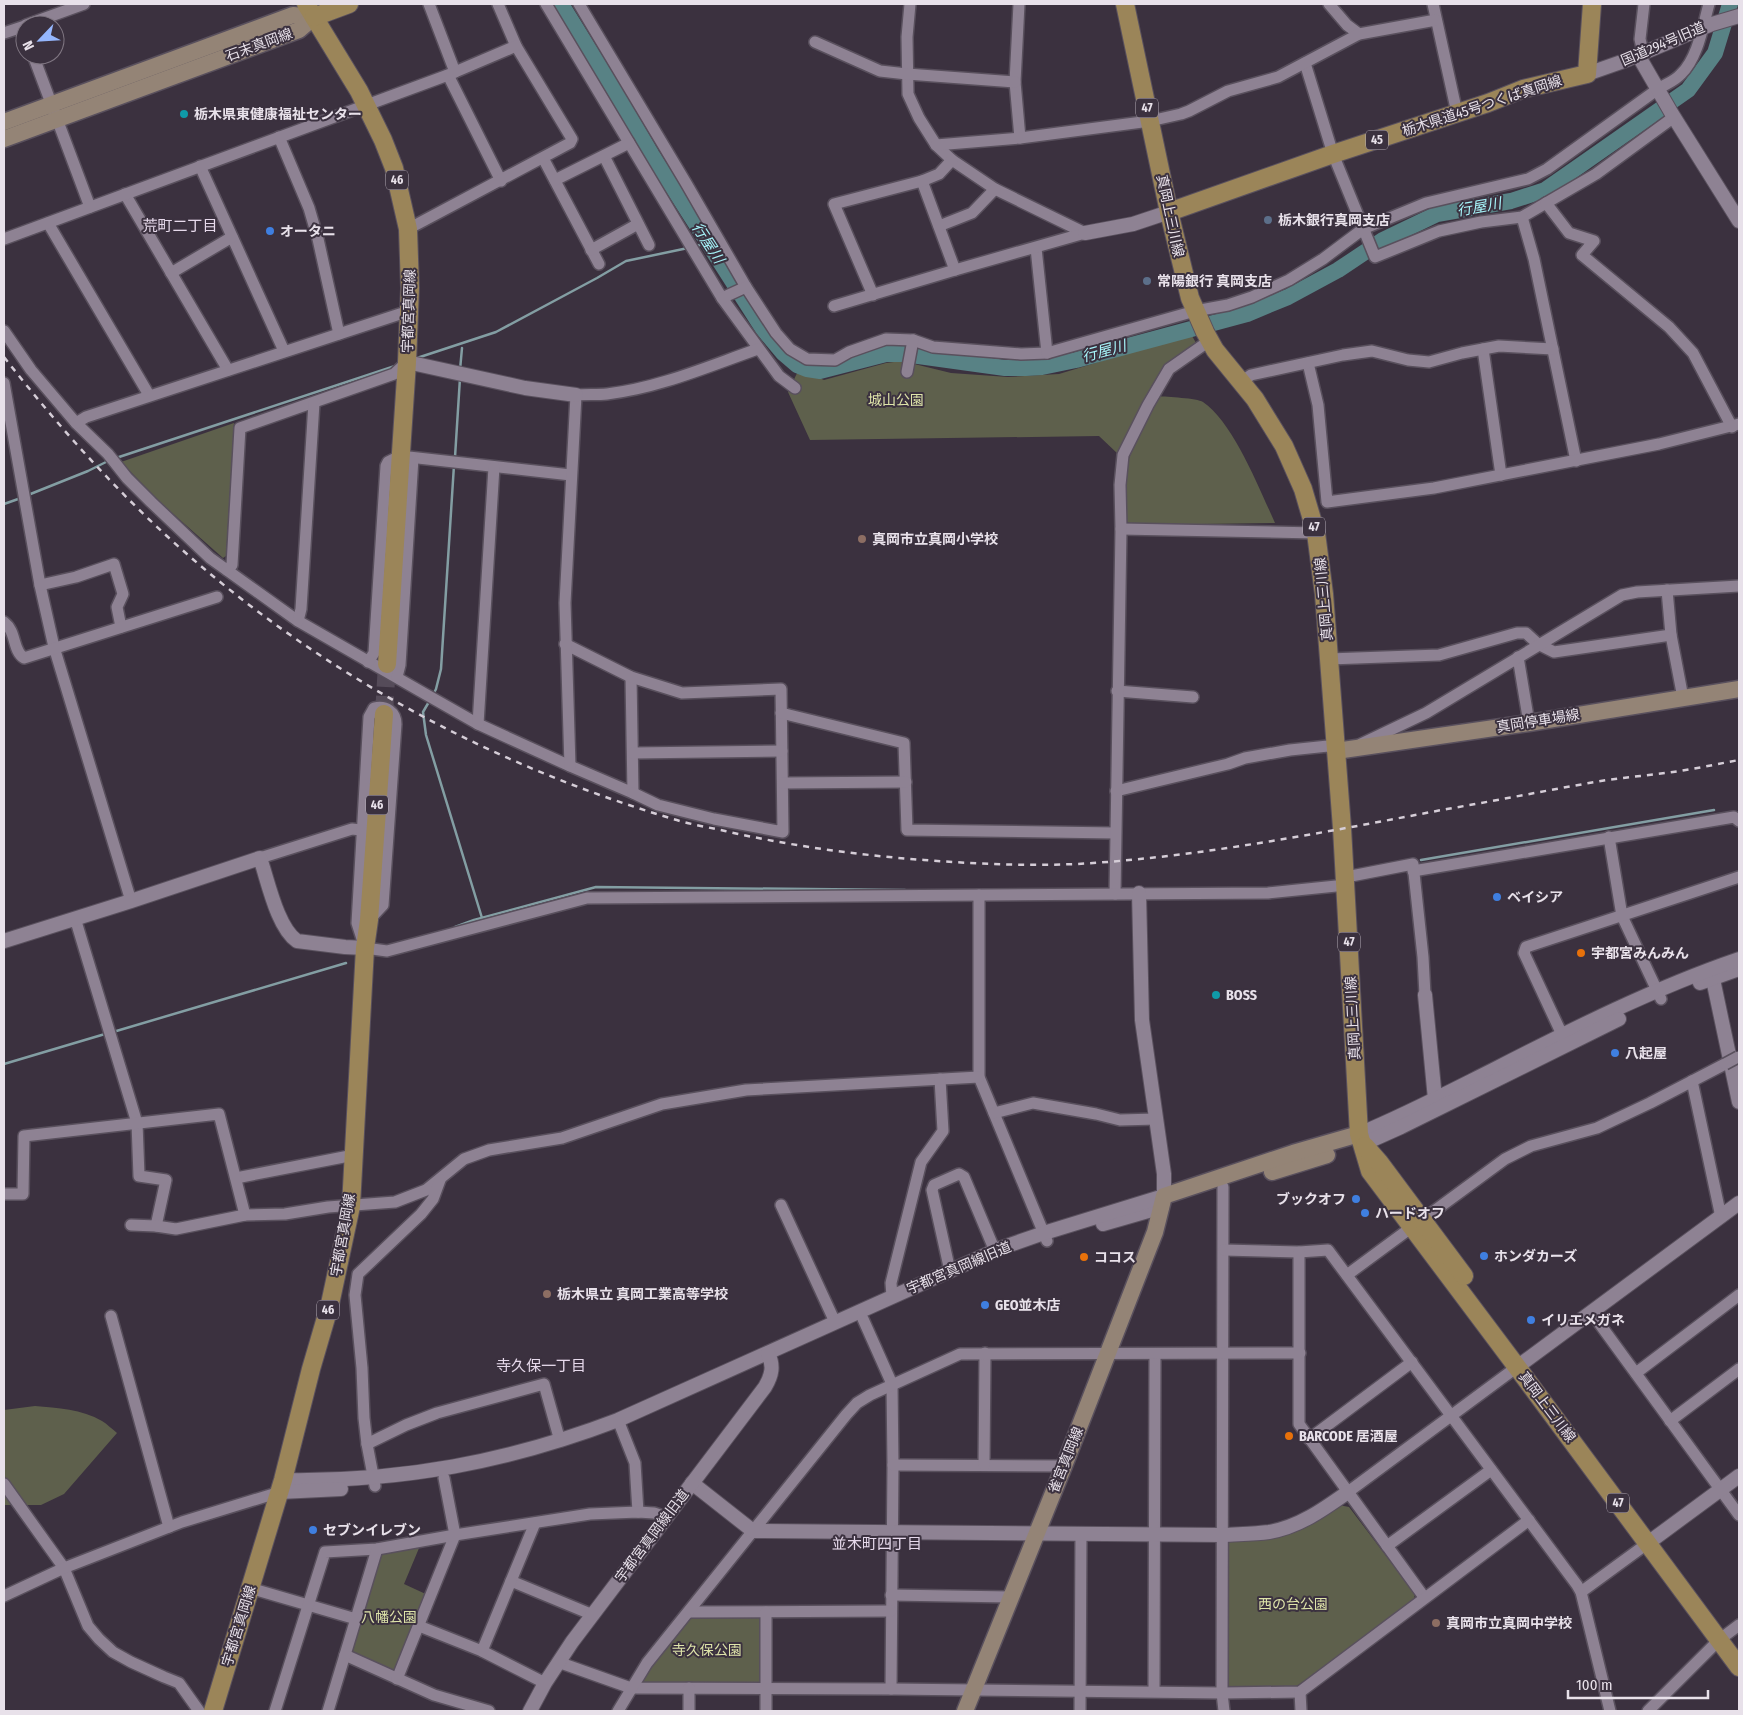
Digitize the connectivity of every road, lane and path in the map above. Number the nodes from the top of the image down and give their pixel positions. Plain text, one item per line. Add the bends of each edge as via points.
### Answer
1 (84, 4) edge
2 (349, 4) edge
3 (429, 4) edge
4 (498, 4) edge
5 (546, 4) edge
6 (578, 4) edge
7 (910, 4) edge
8 (1019, 4) edge
9 (1126, 4) edge
10 (1329, 4) edge
11 (1433, 4) edge
12 (1592, 4) edge
13 (1644, 4) edge
14 (1710, 4) edge
15 (310, 10) edge
16 (57, 15) edge
17 (1738, 16) edge
18 (1436, 20) junction
19 (1707, 26) junction
20 (1359, 34) junction
21 (815, 42) dead end
22 (516, 46) junction
23 (1638, 55) junction
24 (1305, 63) junction
25 (37, 65) edge
26 (451, 74) junction
27 (907, 74) junction
28 (1587, 74) junction
29 (1015, 82) junction
30 (1659, 92) junction
31 (367, 106) junction
32 (54, 112) junction
33 (1457, 113) junction
34 (1673, 115) junction
35 (1150, 121) junction
36 (4, 122) edge
37 (279, 137) junction
38 (1020, 138) junction
39 (4, 139) edge
40 (629, 143) junction
41 (936, 145) junction
42 (1333, 154) junction
43 (604, 156) junction
44 (543, 158) junction
45 (952, 160) junction
46 (200, 166) junction
47 (555, 180) junction
48 (922, 180) junction
49 (501, 181) junction
50 (995, 189) junction
51 (125, 194) junction
52 (1546, 203) junction
53 (90, 207) junction
54 (1169, 212) junction
55 (1522, 217) junction
56 (1739, 221) edge
57 (48, 223) junction
58 (638, 224) junction
59 (939, 226) junction
60 (408, 229) junction
61 (1364, 231) junction
62 (1085, 233) junction
63 (232, 237) junction
64 (4, 239) edge
65 (649, 245) dead end
66 (1036, 248) junction
67 (591, 250) junction
68 (598, 264) dead end
69 (955, 270) junction
70 (171, 273) junction
71 (746, 287) junction
72 (873, 296) junction
73 (722, 298) junction
74 (834, 306) dead end
75 (409, 311) junction
76 (1202, 325) junction
77 (4, 331) edge
78 (339, 334) junction
79 (913, 340) junction
80 (758, 349) junction
81 (1483, 349) junction
82 (1552, 349) junction
83 (284, 351) junction
84 (1046, 353) junction
85 (407, 362) junction
86 (1308, 363) junction
87 (228, 370) junction
88 (907, 372) dead end
89 (1241, 382) junction
90 (4, 383) edge
91 (794, 388) dead end
92 (576, 395) junction
93 (149, 396) junction
94 (314, 403) junction
95 (76, 423) junction
96 (1735, 426) edge
97 (16, 454) junction
98 (4, 456) edge
99 (406, 457) junction
100 (1576, 461) junction
101 (494, 467) junction
102 (571, 475) junction
103 (1501, 475) junction
104 (1121, 529) junction
105 (1316, 533) junction
106 (227, 570) junction
107 (40, 585) junction
108 (1739, 586) edge
109 (1667, 590) junction
110 (217, 598) dead end
111 (298, 621) junction
112 (4, 622) edge
113 (121, 627) junction
114 (1672, 635) junction
115 (565, 644) junction
116 (1538, 644) junction
117 (54, 647) junction
118 (1518, 657) junction
119 (1329, 659) junction
120 (368, 662) junction
121 (392, 670) junction
122 (631, 676) junction
123 (1739, 689) edge
124 (1118, 691) junction
125 (1193, 697) dead end
126 (1683, 698) junction
127 (781, 713) junction
128 (384, 714) tunnel mouth
129 (1529, 723) junction
130 (478, 724) junction
131 (1355, 749) junction
132 (782, 751) junction
133 (1336, 751) junction
134 (633, 753) junction
135 (570, 766) junction
136 (906, 782) junction
137 (783, 783) junction
138 (1116, 791) junction
139 (633, 793) junction
140 (1739, 821) edge
141 (361, 830) junction
142 (1115, 834) junction
143 (1608, 837) junction
144 (260, 858) junction
145 (1413, 871) junction
146 (1739, 877) edge
147 (1346, 881) junction
148 (1139, 893) junction
149 (1115, 894) junction
150 (979, 895) junction
151 (131, 901) junction
152 (1622, 916) junction
153 (75, 918) junction
154 (369, 920) junction
155 (4, 940) edge
156 (365, 948) junction
157 (1739, 959) edge
158 (1739, 969) edge
159 (1712, 973) junction
160 (1425, 995) joint
161 (1659, 995) junction
162 (1564, 1040) junction
163 (1739, 1057) edge
164 (980, 1077) junction
165 (940, 1079) junction
166 (1692, 1081) junction
167 (1435, 1099) junction
168 (1739, 1102) edge
169 (994, 1113) junction
170 (1156, 1119) junction
171 (138, 1123) junction
172 (1361, 1139) junction
173 (354, 1155) junction
174 (236, 1178) junction
175 (441, 1179) junction
176 (1223, 1187) junction
177 (4, 1194) edge
178 (1163, 1201) junction
179 (1739, 1203) edge
180 (781, 1205) dead end
181 (351, 1206) junction
182 (245, 1215) junction
183 (1721, 1217) junction
184 (1417, 1224) junction
185 (131, 1226) dead end
186 (156, 1226) junction
187 (1045, 1237) junction
188 (1224, 1250) junction
189 (995, 1251) junction
190 (1299, 1252) junction
191 (950, 1271) junction
192 (1347, 1276) junction
193 (1739, 1295) edge
194 (892, 1296) junction
195 (1590, 1312) junction
196 (111, 1316) dead end
197 (862, 1319) junction
198 (835, 1322) junction
199 (1108, 1352) junction
200 (1224, 1352) junction
201 (985, 1353) junction
202 (1300, 1353) junction
203 (1155, 1354) junction
204 (770, 1357) junction
205 (1412, 1362) junction
206 (1521, 1363) junction
207 (1739, 1369) edge
208 (1636, 1373) junction
209 (892, 1384) junction
210 (1452, 1416) junction
211 (1670, 1421) junction
212 (619, 1424) junction
213 (1308, 1439) junction
214 (560, 1441) junction
215 (367, 1444) junction
216 (893, 1465) junction
217 (984, 1465) junction
218 (1064, 1466) junction
219 (1491, 1470) junction
220 (1739, 1476) edge
221 (444, 1478) junction
222 (374, 1481) junction
223 (692, 1483) junction
224 (4, 1484) edge
225 (281, 1486) junction
226 (1721, 1490) junction
227 (1348, 1492) junction
228 (638, 1512) junction
229 (1739, 1514) edge
230 (666, 1517) junction
231 (1528, 1520) junction
232 (534, 1523) junction
233 (169, 1528) junction
234 (753, 1531) junction
235 (892, 1533) junction
236 (1036, 1533) junction
237 (1081, 1534) junction
238 (1154, 1534) junction
239 (455, 1535) junction
240 (1223, 1535) junction
241 (1652, 1540) junction
242 (1387, 1546) junction
243 (377, 1549) junction
244 (64, 1568) junction
245 (511, 1581) junction
246 (250, 1588) junction
247 (1580, 1592) junction
248 (891, 1595) junction
249 (4, 1596) edge
250 (1010, 1597) junction
251 (1424, 1597) junction
252 (308, 1605) junction
253 (891, 1611) junction
254 (689, 1612) junction
255 (766, 1612) junction
256 (592, 1615) junction
257 (356, 1619) junction
258 (419, 1626) junction
259 (1729, 1633) edge
260 (1739, 1649) edge
261 (482, 1652) junction
262 (345, 1655) junction
263 (558, 1662) junction
264 (1739, 1667) edge
265 (397, 1679) junction
266 (545, 1683) junction
267 (630, 1688) junction
268 (689, 1688) junction
269 (891, 1689) junction
270 (766, 1690) junction
271 (974, 1690) junction
272 (1080, 1690) junction
273 (1154, 1691) junction
274 (1300, 1692) junction
275 (1222, 1693) junction
276 (199, 1711) edge
277 (213, 1711) edge
278 (275, 1711) edge
279 (328, 1711) edge
280 (489, 1711) edge
281 (530, 1711) edge
282 (618, 1711) edge
283 (689, 1711) edge
284 (766, 1711) edge
285 (965, 1711) edge
286 (1080, 1711) edge
287 (1224, 1711) edge
288 (1301, 1711) edge
289 (1610, 1711) edge
290 (1648, 1711) edge

1 - 16 street
2 - 15 main road
3 - 26 street
4 - 22 street
5 - 40 street
6 - 71 street
7 - 27 street
8 - 29 street
9 - 35 main road, 真岡上三川線 / 47
10 - 20 street
11 - 18 street
12 - 28 main road
13 - 23 street via 1642,48
14 - 19 street
15 - 31 main road, 宇都宮真岡線 / 46
15 - 32 main road, 石末真岡線 via 298,30
17 - 19 street, 国道294号旧道
18 - 20 street
18 - 33 street
19 - 23 street, 国道294号旧道
19 - 30 street via 1684,72
20 - 24 street
21 - 27 street via 880,71
22 - 26 street
22 - 44 street via 572,139 570,144
23 - 28 street, 国道294号旧道
23 - 30 street
24 - 35 street via 1278,77 1228,91 1189,111
24 - 42 street
25 - 32 street
26 - 31 street
26 - 49 street
27 - 29 street
27 - 41 street via 908,94
28 - 33 main road, 栃木県道45号つくば真岡線 / 45 via 1523,89
29 - 38 street
30 - 34 street
30 - 61 street via 1528,179 1426,203
31 - 37 street
31 - 60 main road, 宇都宮真岡線 / 46 via 394,168
32 - 36 main road, 石末真岡線
32 - 39 main road, 石末真岡線
32 - 53 street
33 - 42 main road, 栃木県道45号つくば真岡線 / 45
34 - 52 street via 1596,174
34 - 56 street
35 - 38 street
35 - 54 main road, 真岡上三川線 / 47
37 - 46 street
37 - 78 street via 309,208
38 - 41 street
40 - 43 street
40 - 73 street
41 - 45 street
42 - 54 main road, 栃木県道45号つくば真岡線 / 45
42 - 61 street
43 - 47 street
43 - 58 street
44 - 47 street
44 - 49 street
45 - 48 street via 938,174
45 - 50 street
46 - 51 street
46 - 63 street
47 - 67 street
48 - 59 street
48 - 72 street via 834,204
49 - 60 street
50 - 59 street via 972,213
50 - 62 street
51 - 53 street
51 - 70 street
52 - 55 street
52 - 96 street via 1569,233 1594,241 1582,255 1669,326 1692,353
53 - 57 street
54 - 62 street via 1133,224
54 - 76 main road, 真岡上三川線 / 47 via 1184,275
55 - 61 street via 1439,232 1375,257
55 - 82 street
57 - 64 street
57 - 93 street
58 - 65 street
58 - 67 street
59 - 69 street
60 - 75 main road, 宇都宮真岡線 / 46
61 - 76 street via 1323,260 1274,288 1228,305
62 - 66 street
63 - 70 street
63 - 83 street
66 - 69 street
66 - 84 street
67 - 68 street
69 - 72 street
70 - 87 street
71 - 73 street
71 - 79 street via 776,333 790,349 807,359 835,360 886,338
72 - 74 street
73 - 80 street
75 - 78 street
75 - 85 main road, 宇都宮真岡線 / 46
76 - 84 street
76 - 89 main road, 真岡上三川線 / 47
76 - 104 street via 1169,369 1123,455
77 - 95 street via 31,370
78 - 83 street
79 - 84 street via 933,347
79 - 88 street
80 - 91 street via 779,376
80 - 92 street via 639,388
81 - 82 street via 1499,346
81 - 86 street via 1429,362 1372,351
81 - 103 street
82 - 100 street
83 - 87 street
85 - 92 street via 525,388
85 - 94 street via 394,374
85 - 99 main road, 宇都宮真岡線 / 46
86 - 89 street via 1251,375
86 - 103 street via 1318,405 1327,502 1434,488
87 - 93 street
89 - 105 main road, 真岡上三川線 / 47 via 1284,446 1303,489
90 - 97 street
92 - 102 street
93 - 95 street
94 - 106 street via 240,428 232,565
94 - 111 street
95 - 106 street via 151,502
96 - 100 street
97 - 98 street
97 - 107 street
99 - 101 street
99 - 120 street via 388,462 386,466 374,653
99 - 121 main road, 宇都宮真岡線 / 46
100 - 103 street
101 - 102 street
101 - 130 street
102 - 115 street
104 - 105 street
104 - 124 street
105 - 119 main road, 真岡上三川線 / 47
106 - 111 street
107 - 113 street via 114,564 124,594 117,607
107 - 117 street
108 - 109 street
109 - 114 street
109 - 116 street via 1622,595
110 - 113 street
111 - 120 street
112 - 117 street via 10,627 19,654 24,658
113 - 117 street
114 - 116 street via 1554,652
114 - 126 street
115 - 122 street
115 - 135 street
116 - 118 street
116 - 119 street via 1526,633 1517,633 1439,655
117 - 151 street
118 - 129 street
118 - 131 street via 1426,712
119 - 133 main road, 真岡上三川線 / 47
120 - 121 street
121 - 130 street via 431,698
122 - 127 street via 682,692 781,689
122 - 134 street
123 - 126 main road, 真岡停車場線
124 - 125 street
124 - 138 street
126 - 129 main road, 真岡停車場線
127 - 132 street
127 - 136 street via 904,743
128 - 154 main road, 宇都宮真岡線 / 46
129 - 131 main road, 真岡停車場線
130 - 135 street
131 - 133 main road, 真岡停車場線
132 - 134 street
132 - 137 street
133 - 138 street via 1328,746 1267,754
133 - 147 main road, 真岡上三川線 / 47
134 - 139 street
135 - 139 street
136 - 137 street
136 - 142 street via 907,830
137 - 139 street via 784,832 714,820 658,805
138 - 142 street
140 - 143 street via 1734,817
141 - 144 street via 352,829
141 - 154 street via 369,717 378,707 392,712 396,716 396,724 383,905
141 - 156 street via 357,923
142 - 149 street
143 - 145 street
143 - 152 street
144 - 151 street
144 - 156 street via 281,920 291,937 297,941
145 - 147 street via 1413,864
145 - 160 street
146 - 152 street
147 - 148 street via 1268,893
147 - 172 main road, 真岡上三川線 / 47
148 - 149 street
148 - 170 street via 1142,1020
149 - 150 street
150 - 156 street via 587,898 387,950
150 - 164 street
151 - 153 street
152 - 161 street
152 - 162 street via 1526,947 1524,953
153 - 155 street
153 - 171 street
154 - 156 main road, 宇都宮真岡線 / 46
156 - 173 main road, 宇都宮真岡線 / 46
157 - 159 street
158 - 159 street
159 - 161 street
159 - 168 street
160 - 167 street
161 - 162 street
162 - 167 street
162 - 172 street via 1401,1127
163 - 166 street, bridge
164 - 165 street
164 - 169 street
165 - 175 street via 746,1090 662,1104 562,1138 489,1150 464,1159
165 - 194 street via 943,1132 921,1162 891,1283
166 - 183 street
166 - 184 street via 1597,1128 1531,1146 1505,1159
167 - 172 street
169 - 170 street via 1033,1103 1120,1120
169 - 187 street
170 - 178 street via 1164,1174
171 - 174 street via 219,1114
171 - 177 street via 24,1136 23,1194
171 - 186 street via 139,1176 166,1180
172 - 176 main road
172 - 178 main road via 1293,1153
172 - 184 main road, 真岡上三川線 / 47
173 - 174 street
173 - 181 main road, 宇都宮真岡線 / 46
174 - 182 street
175 - 181 street via 426,1190 395,1202
175 - 215 street via 433,1199 422,1214 358,1274 355,1295
176 - 178 main road
176 - 188 street
178 - 187 street, 宇都宮真岡線旧道
178 - 199 main road, 雀宮真岡線 via 1156,1232
179 - 183 street
180 - 198 street
181 - 182 street
181 - 225 main road, 宇都宮真岡線 / 46 via 330,1304
182 - 186 street via 176,1229
183 - 195 street
184 - 192 street
184 - 206 main road, 真岡上三川線 / 47
185 - 186 street
187 - 189 street, 宇都宮真岡線旧道
187 - 197 street, 宇都宮真岡線旧道
188 - 190 street
188 - 200 street
189 - 191 street, 宇都宮真岡線旧道
189 - 191 street via 964,1177 959,1174 934,1185 932,1190
190 - 192 street via 1328,1250
190 - 202 street
191 - 194 street, 宇都宮真岡線旧道
192 - 205 street
193 - 208 street
194 - 198 street, 宇都宮真岡線旧道
195 - 206 street
195 - 208 street
196 - 233 street
197 - 204 street, 宇都宮真岡線旧道
197 - 209 street
198 - 204 street, 宇都宮真岡線旧道
199 - 201 street
199 - 203 street
199 - 218 main road, 雀宮真岡線
200 - 202 street
200 - 203 street
200 - 240 street
201 - 209 street via 960,1354
201 - 217 street
202 - 213 street via 1299,1424
203 - 238 street
204 - 212 street
204 - 223 street, 宇都宮真岡線旧道 via 772,1372 765,1387
205 - 210 street
205 - 213 street
206 - 210 street
206 - 241 main road, 真岡上三川線 / 47
207 - 211 street
208 - 211 street
209 - 216 street
209 - 234 street via 857,1404 846,1415
210 - 219 street
210 - 227 street
211 - 226 street
212 - 214 street
212 - 221 street via 561,1450
212 - 228 street via 635,1463
213 - 227 street
214 - 215 street via 544,1384 437,1413
214 - 222 street via 472,1464
215 - 222 street
216 - 217 street
216 - 235 street
217 - 218 street
218 - 236 main road, 雀宮真岡線
219 - 231 street
219 - 242 street
220 - 226 street
221 - 222 street
221 - 239 street
222 - 225 street via 330,1480
223 - 230 street, 宇都宮真岡線旧道
223 - 234 street
224 - 244 street
225 - 233 street
225 - 246 main road, 宇都宮真岡線 / 46
226 - 229 street
226 - 241 street
227 - 240 street via 1316,1514 1286,1528
227 - 242 street
228 - 230 street
228 - 232 street via 590,1514
230 - 256 street, 宇都宮真岡線旧道
231 - 247 street
231 - 251 street
232 - 239 street
232 - 245 street
233 - 244 street
234 - 235 street
234 - 254 street
235 - 236 street
235 - 248 street
236 - 237 street
236 - 250 main road, 雀宮真岡線
237 - 238 street
237 - 272 street
238 - 240 street
238 - 273 street
239 - 243 street
239 - 258 street
240 - 275 street
241 - 247 street
241 - 259 main road, 真岡上三川線 / 47
242 - 251 street
243 - 252 street via 325,1552
243 - 257 street
244 - 249 street
244 - 276 street via 88,1626 99,1639 131,1662 179,1683
245 - 256 street
245 - 261 street
246 - 252 street
246 - 277 main road, 宇都宮真岡線 / 46
247 - 289 street
248 - 250 street
248 - 253 street
250 - 271 main road, 雀宮真岡線
251 - 274 street
252 - 257 street
252 - 278 street
253 - 255 street
253 - 269 street
254 - 255 street
254 - 267 street
255 - 270 street
256 - 263 street, 宇都宮真岡線旧道
257 - 262 street
258 - 261 street
258 - 265 street
259 - 260 main road, 真岡上三川線 / 47
259 - 264 main road, 真岡上三川線 / 47
259 - 290 street
261 - 266 street
262 - 265 street
262 - 279 street
263 - 266 street, 宇都宮真岡線旧道
263 - 267 street
265 - 280 street via 434,1695
266 - 281 street, 宇都宮真岡線旧道
267 - 268 street
267 - 282 street
268 - 270 street
268 - 283 street
269 - 270 street
269 - 271 street
270 - 284 street
271 - 272 street
271 - 285 main road, 雀宮真岡線
272 - 273 street
272 - 286 street
273 - 275 street
274 - 275 street
274 - 288 street
275 - 287 street

